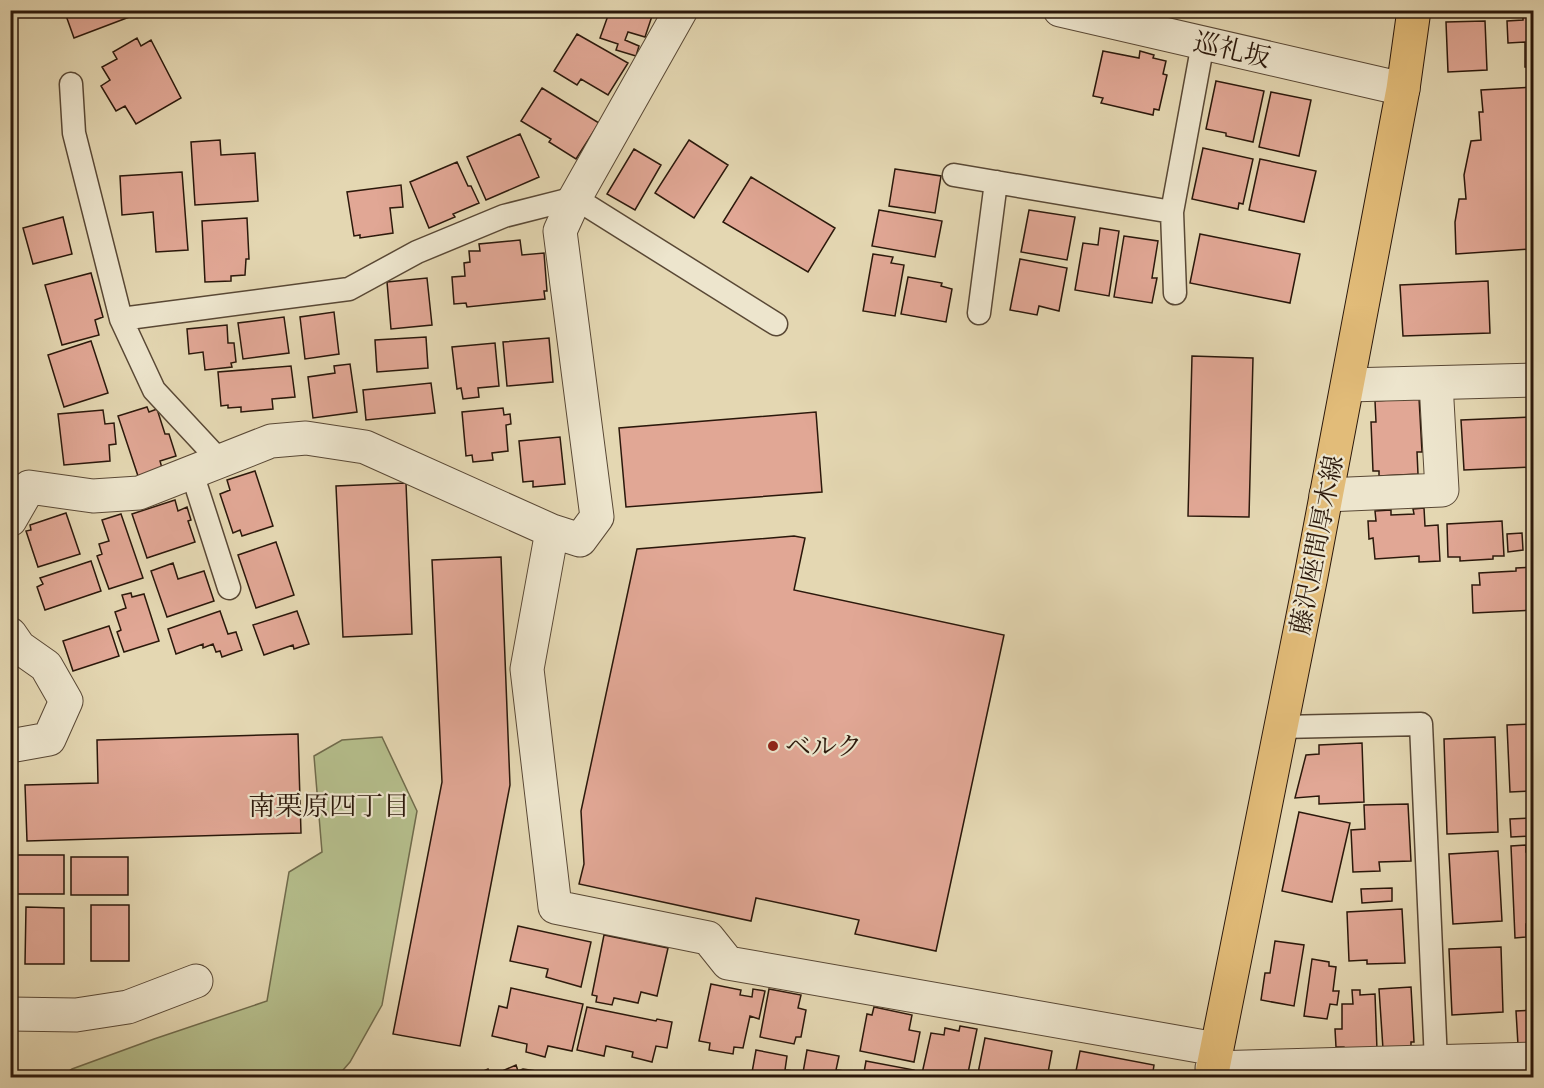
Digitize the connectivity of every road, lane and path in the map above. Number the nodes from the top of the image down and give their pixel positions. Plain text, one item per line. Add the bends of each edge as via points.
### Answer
1 (681, 10) edge
2 (1060, 10) edge
3 (1414, 10) edge
4 (1203, 43) junction
5 (71, 84) dead end
6 (1403, 89) junction
7 (954, 175) dead end
8 (996, 182) junction
9 (575, 198) junction
10 (1172, 212) junction
11 (1175, 293) dead end
12 (979, 313) dead end
13 (121, 319) junction
14 (776, 324) dead end
15 (1533, 380) edge
16 (1436, 383) junction
17 (1348, 385) junction
18 (206, 467) junction
19 (1326, 495) junction
20 (10, 520) edge
21 (552, 531) junction
22 (229, 588) dead end
23 (10, 634) edge
24 (1281, 727) junction
25 (10, 746) edge
26 (196, 981) dead end
27 (10, 1014) edge
28 (1533, 1059) edge
29 (1436, 1062) junction
30 (1213, 1065) edge
31 (1499, 1069) edge

1 - 9 street
2 - 4 street, 巡礼坂
3 - 6 main road, 藤沢座間厚木線
4 - 6 street, 巡礼坂
4 - 10 lane
5 - 13 lane via 74,134
6 - 17 main road, 藤沢座間厚木線
7 - 8 lane
8 - 10 lane
8 - 12 lane
9 - 13 lane via 504,216 417,252 349,289
9 - 14 lane
9 - 21 street via 560,231 597,517 580,540
10 - 11 lane
13 - 18 lane via 154,390
15 - 16 street
16 - 17 street
16 - 19 street via 1442,490
17 - 19 main road, 藤沢座間厚木線
18 - 20 street via 139,493 93,496 29,487
18 - 21 street via 271,441 306,438 365,447
18 - 22 lane
19 - 24 main road, 藤沢座間厚木線
21 - 30 street via 527,669 555,907 708,938 728,963
23 - 25 street via 19,647 46,666 66,701 49,739
24 - 29 lane via 1421,724
24 - 30 main road, 藤沢座間厚木線
26 - 27 street via 128,1007 76,1015
28 - 31 street
29 - 30 street
29 - 31 street

